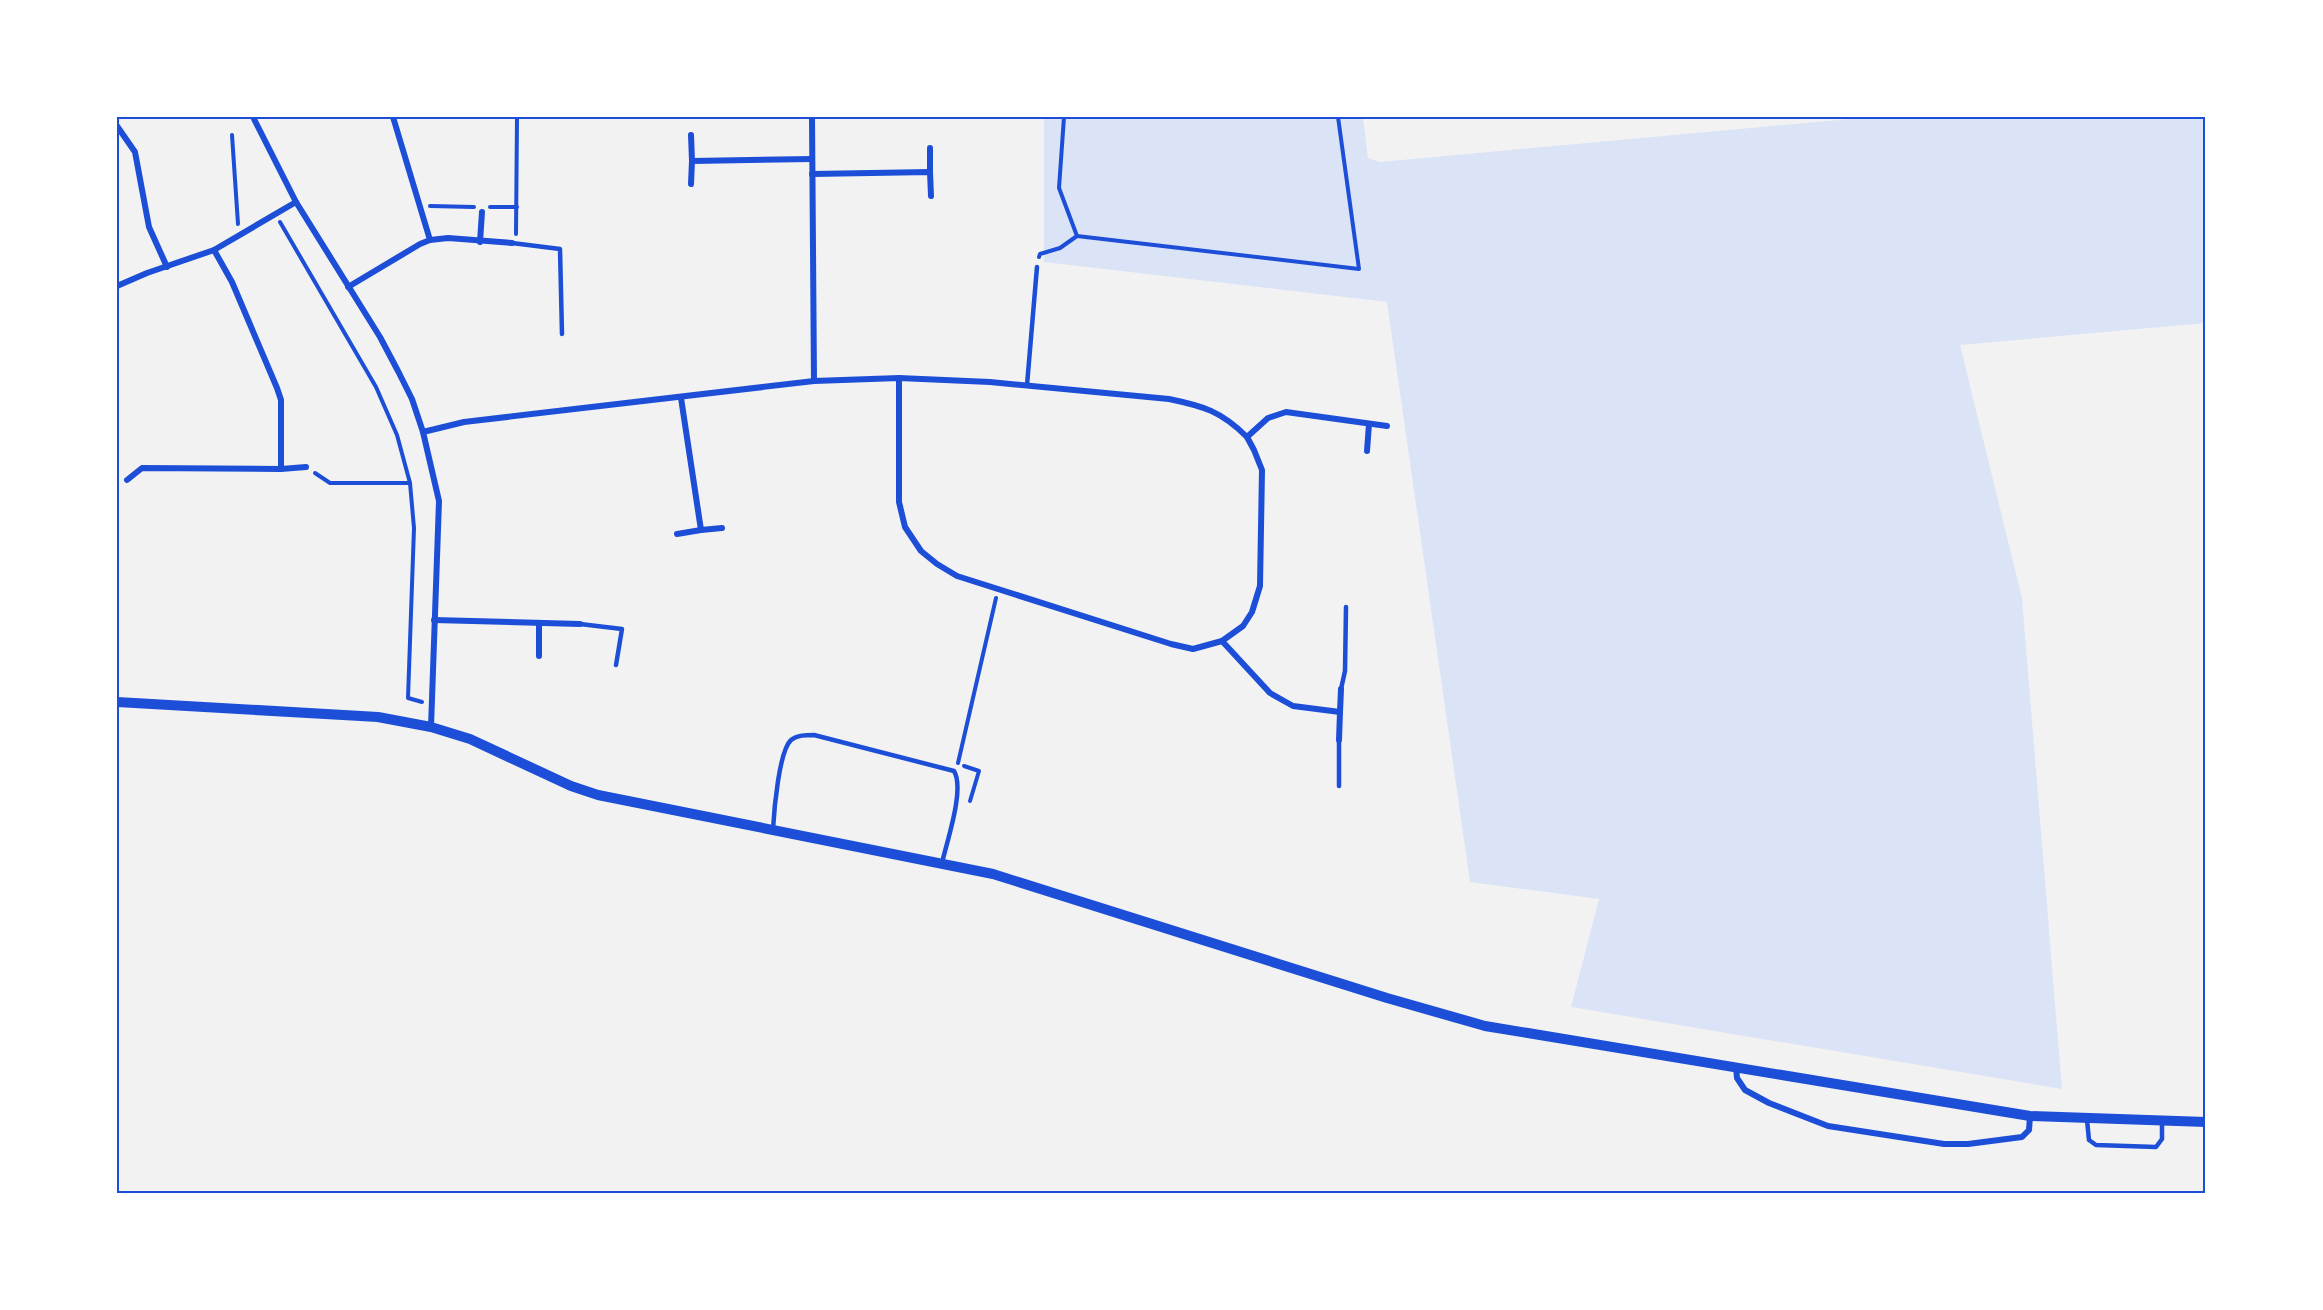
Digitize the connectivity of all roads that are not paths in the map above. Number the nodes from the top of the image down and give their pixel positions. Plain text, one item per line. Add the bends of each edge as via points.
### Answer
1 (253, 117) edge
2 (393, 117) edge
3 (812, 117) edge
4 (117, 126) edge
5 (691, 135) dead end
6 (930, 148) dead end
7 (812, 159) junction
8 (692, 161) junction
9 (930, 172) junction
10 (812, 174) junction
11 (691, 184) dead end
12 (931, 196) dead end
13 (296, 202) junction
14 (482, 212) dead end
15 (430, 240) junction
16 (480, 242) junction
17 (514, 243) joint
18 (214, 250) junction
19 (167, 267) junction
20 (1036, 267) road end
21 (117, 286) edge
22 (348, 287) junction
23 (562, 334) dead end
24 (899, 378) junction
25 (814, 381) junction
26 (1028, 385) junction
27 (681, 398) junction
28 (1369, 424) junction
29 (1387, 426) dead end
30 (423, 432) junction
31 (1246, 437) junction
32 (1367, 451) dead end
33 (306, 467) road end
34 (281, 469) junction
35 (127, 480) dead end
36 (723, 528) dead end
37 (701, 530) junction
38 (677, 534) dead end
39 (1346, 607) dead end
40 (434, 620) junction
41 (539, 623) junction
42 (580, 624) joint
43 (1222, 641) junction
44 (539, 656) dead end
45 (616, 665) dead end
46 (1341, 689) joint
47 (117, 702) edge
48 (1340, 712) junction
49 (431, 727) junction
50 (1339, 740) joint
51 (1340, 786) dead end
52 (772, 831) junction
53 (942, 863) junction
54 (1736, 1067) junction
55 (2030, 1116) junction
56 (2087, 1118) junction
57 (2162, 1121) junction
58 (2206, 1122) edge

1 - 13 street
2 - 15 street
3 - 7 street
4 - 19 street via 135,152 149,227
5 - 8 street
6 - 9 street
7 - 8 street
7 - 10 street
8 - 11 street
9 - 10 street
9 - 12 street
10 - 25 street
13 - 18 street
13 - 22 street
14 - 16 street
15 - 16 street
15 - 22 street
16 - 17 street
17 - 23 lane via 560,249
18 - 19 street
18 - 34 street via 232,282 279,394
19 - 21 street
20 - 26 lane
22 - 30 street via 398,371
24 - 25 street
24 - 26 street
24 - 43 street via 899,502 905,527 921,551 957,576 1171,644 1193,649
25 - 27 street
26 - 31 street via 1198,405 1225,417
27 - 30 street via 464,422
27 - 37 street
28 - 29 street
28 - 31 street via 1286,412 1268,418
28 - 32 street
30 - 40 street via 440,501
31 - 43 street via 1262,470 1260,586 1243,626
33 - 34 street
34 - 35 street via 142,468
36 - 37 street
37 - 38 street
39 - 46 lane
40 - 41 street
40 - 49 street
41 - 42 street
41 - 44 street
42 - 45 lane via 622,629
43 - 48 street via 1270,693 1293,706
46 - 48 street
47 - 49 street via 378,717
48 - 50 street
49 - 52 street via 470,738 597,795
50 - 51 lane
52 - 53 street
52 - 53 lane via 786,748 798,736 814,735 954,771 958,782
53 - 54 street via 1058,892 1485,1026
54 - 55 street
54 - 55 street via 1737,1078 1745,1090 1828,1126 1944,1144 2022,1137 2029,1130
55 - 56 street
56 - 57 street
56 - 57 lane via 2089,1140 2096,1145 2156,1148 2162,1139
57 - 58 street

